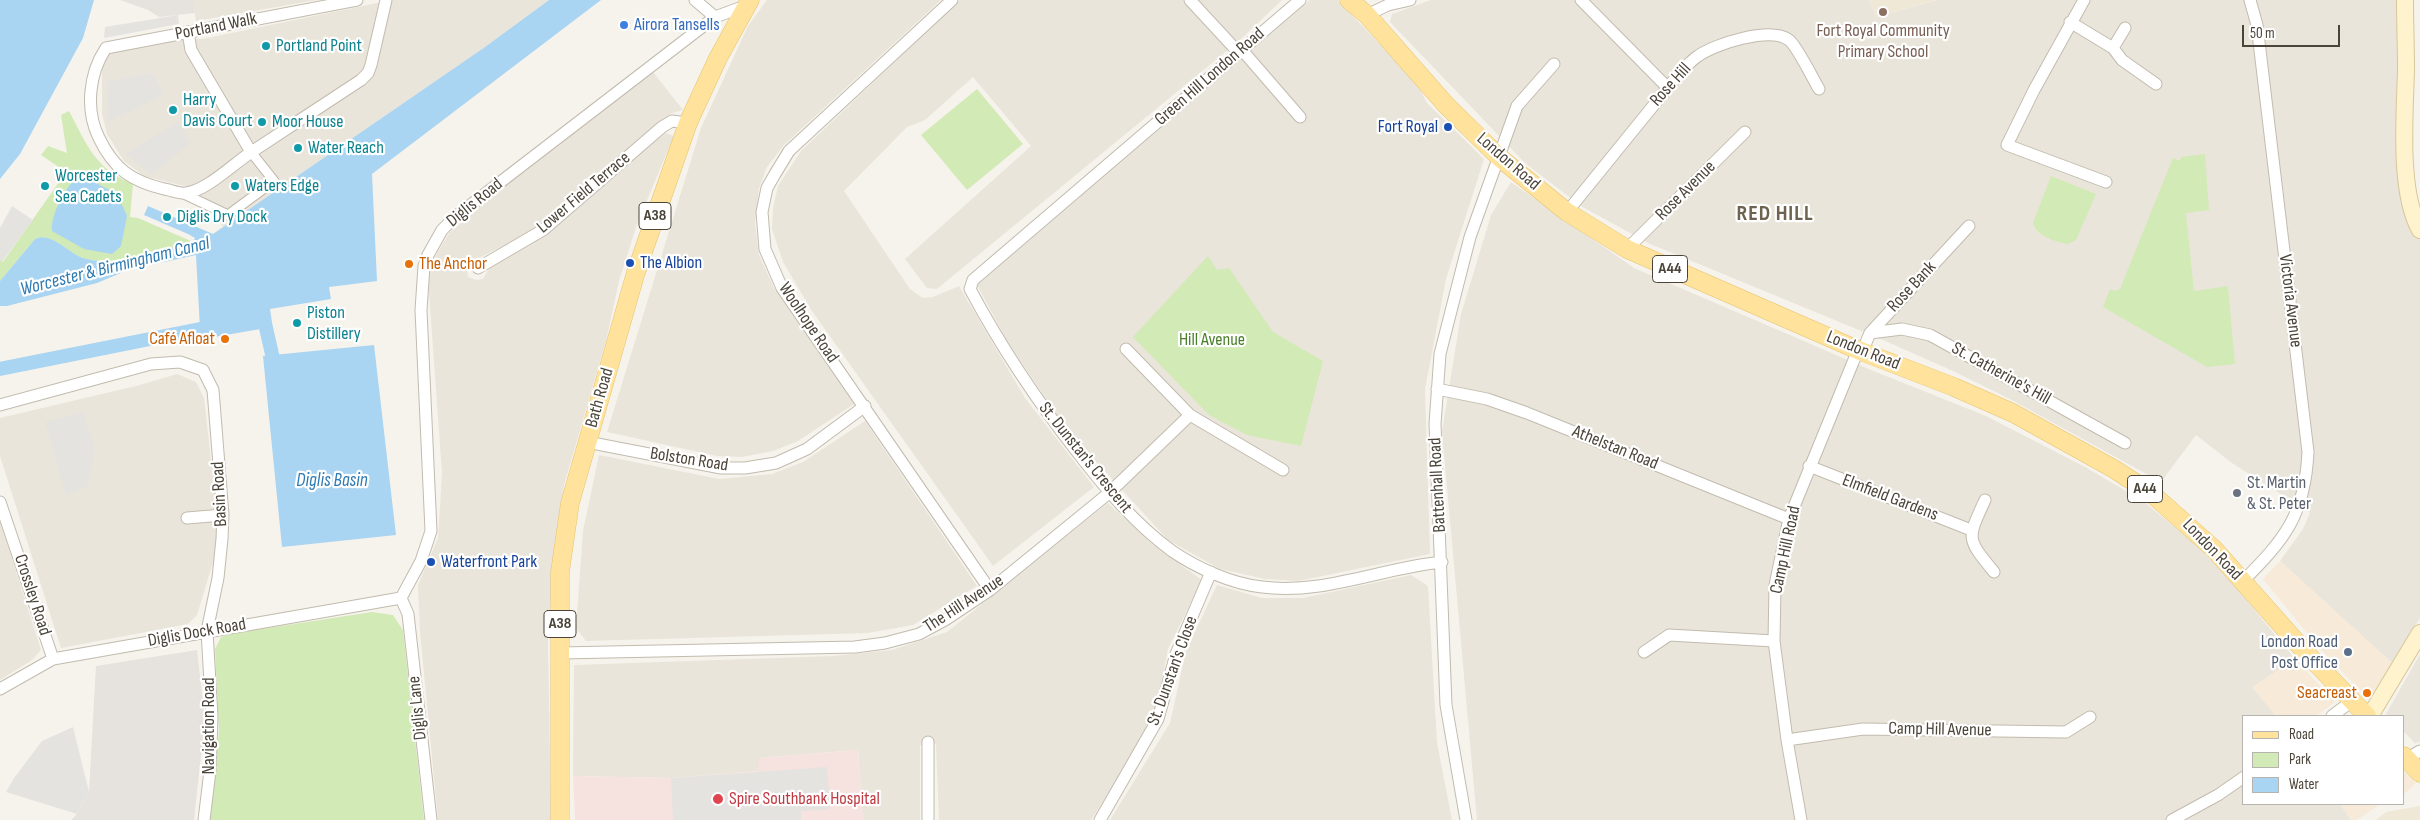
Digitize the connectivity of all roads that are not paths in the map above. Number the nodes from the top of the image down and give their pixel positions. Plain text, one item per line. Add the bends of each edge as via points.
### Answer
1 (357, 0) edge
2 (386, 0) edge
3 (695, 0) edge
4 (952, 0) edge
5 (1190, 0) edge
6 (1300, 0) edge
7 (1349, 0) edge
8 (1410, 0) edge
9 (1581, 0) edge
10 (2084, 0) edge
11 (2250, 0) edge
12 (2405, 0) edge
13 (748, 3) edge
14 (1366, 15) junction
15 (715, 17) junction
16 (2070, 22) junction
17 (2125, 28) dead end
18 (188, 32) junction
19 (2112, 48) junction
20 (1241, 51) junction
21 (1554, 64) dead end
22 (2156, 84) dead end
23 (1667, 87) junction
24 (1819, 89) dead end
25 (1300, 117) dead end
26 (688, 123) junction
27 (1744, 132) dead end
28 (252, 152) junction
29 (1120, 155) joint
30 (1500, 158) junction
31 (2106, 182) dead end
32 (184, 194) junction
33 (1567, 212) junction
34 (1969, 226) dead end
35 (2420, 230) edge
36 (1627, 250) junction
37 (478, 268) dead end
38 (1870, 333) junction
39 (1126, 349) dead end
40 (1860, 351) junction
41 (1437, 389) junction
42 (0, 405) edge
43 (865, 406) junction
44 (1190, 415) junction
45 (587, 442) junction
46 (2125, 443) dead end
47 (1809, 466) junction
48 (1283, 470) dead end
49 (1109, 493) junction
50 (1985, 500) dead end
51 (0, 502) edge
52 (223, 515) junction
53 (187, 518) dead end
54 (1789, 519) junction
55 (1972, 530) junction
56 (1442, 562) junction
57 (1211, 572) junction
58 (1994, 572) dead end
59 (2242, 582) junction
60 (990, 590) junction
61 (401, 598) junction
62 (206, 632) junction
63 (2420, 633) edge
64 (1774, 641) junction
65 (1644, 652) dead end
66 (560, 653) junction
67 (53, 659) junction
68 (0, 689) edge
69 (2352, 701) junction
70 (2333, 715) edge
71 (2368, 715) edge
72 (2370, 715) edge
73 (2090, 717) dead end
74 (1787, 740) junction
75 (928, 742) dead end
76 (2410, 755) edge
77 (2420, 773) edge
78 (2242, 778) edge
79 (204, 820) edge
80 (431, 820) edge
81 (560, 820) edge
82 (928, 820) edge
83 (1100, 820) edge
84 (1466, 820) edge
85 (1801, 820) edge
86 (2172, 820) edge

1 - 18 street, Portland Walk
2 - 28 street via 368,73
3 - 15 street
4 - 43 street, Woolhope Road via 789,151 767,188 762,212 765,250 782,288
5 - 20 street
6 - 20 street, Green Hill London Road
7 - 14 main road, London Road / A44
8 - 14 street
9 - 23 street
10 - 16 street
11 - 59 street, Victoria Avenue via 2256,25 2308,452 2307,476 2293,521 2281,541
12 - 35 main road via 2403,124 2411,199
13 - 15 street, Diglis Road
13 - 26 main road, Bath Road / A38
14 - 30 main road, London Road / A44 via 1446,106
15 - 61 street, Diglis Road via 456,217 435,241 424,266 420,310 431,531 421,562
16 - 19 street
16 - 31 street via 2007,146
17 - 19 street
18 - 28 street via 191,50
18 - 32 street, Portland Walk via 106,48 97,62 91,110 94,129 118,169 143,183
19 - 22 street via 2122,60
20 - 25 street
20 - 29 street, Green Hill London Road
21 - 30 street, Battenhall Road via 1517,106
23 - 24 street, Rose Hill via 1698,56 1729,42 1770,34 1790,41
23 - 33 street, Rose Hill
26 - 37 street, Lower Field Terrace via 672,121 543,230
26 - 45 main road, Bath Road / A38 via 636,272
27 - 36 street, Rose Avenue
28 - 32 street via 198,190
28 - 32 street via 274,181 228,215
29 - 49 street, St. Dunstan's Crescent via 973,280 970,289 1014,366
30 - 33 main road, London Road / A44
30 - 41 street, Battenhall Road via 1484,192 1458,279 1440,354
33 - 36 main road, London Road / A44
34 - 38 street, Rose Bank
36 - 40 main road, London Road / A44
38 - 40 street, Rose Bank
38 - 46 street, St. Catherine's Hill via 1902,329 1930,334
39 - 44 street
40 - 47 street, Camp Hill Road
40 - 59 main road, London Road / A44 via 2013,413 2114,469 2179,515
41 - 54 street, Athelstan Road via 1487,399
41 - 56 street, Battenhall Road via 1435,424
42 - 52 street, Basin Road via 150,364 180,362 202,370 213,390
43 - 45 street, Bolston Road via 806,449 776,462 745,468 721,468
43 - 60 street, Woolhope Road
44 - 48 street
44 - 49 street, The Hill Avenue
45 - 66 main road, Bath Road / A38 via 570,503 562,562
47 - 54 street, Camp Hill Road
47 - 55 street, Elmfield Gardens
49 - 57 street, St. Dunstan's Crescent via 1173,552
49 - 60 street, The Hill Avenue
50 - 55 street
51 - 67 street, Crossley Road
52 - 53 street
52 - 62 street, Basin Road via 218,578
54 - 64 street, Camp Hill Road via 1775,584
55 - 58 street via 1977,552
56 - 57 street, St. Dunstan's Crescent via 1318,586 1291,588 1262,588
56 - 84 street, Battenhall Road via 1446,705
57 - 83 street, St. Dunstan's Close via 1176,654 1158,719
59 - 69 main road, London Road / A44
60 - 66 street, The Hill Avenue via 919,634 877,644
61 - 62 street, Diglis Dock Road
61 - 80 street, Diglis Lane via 408,614
62 - 67 street, Diglis Dock Road
62 - 79 street, Navigation Road via 212,717
63 - 72 main road
64 - 65 street via 1669,635
64 - 74 street, Camp Hill Road
66 - 81 main road, Bath Road / A38
67 - 68 street, Diglis Dock Road
69 - 70 street
69 - 71 main road, London Road / A44
73 - 74 street, Camp Hill Avenue via 2066,732 1863,729
74 - 85 street, Camp Hill Road
75 - 82 street
76 - 77 main road
78 - 86 street

